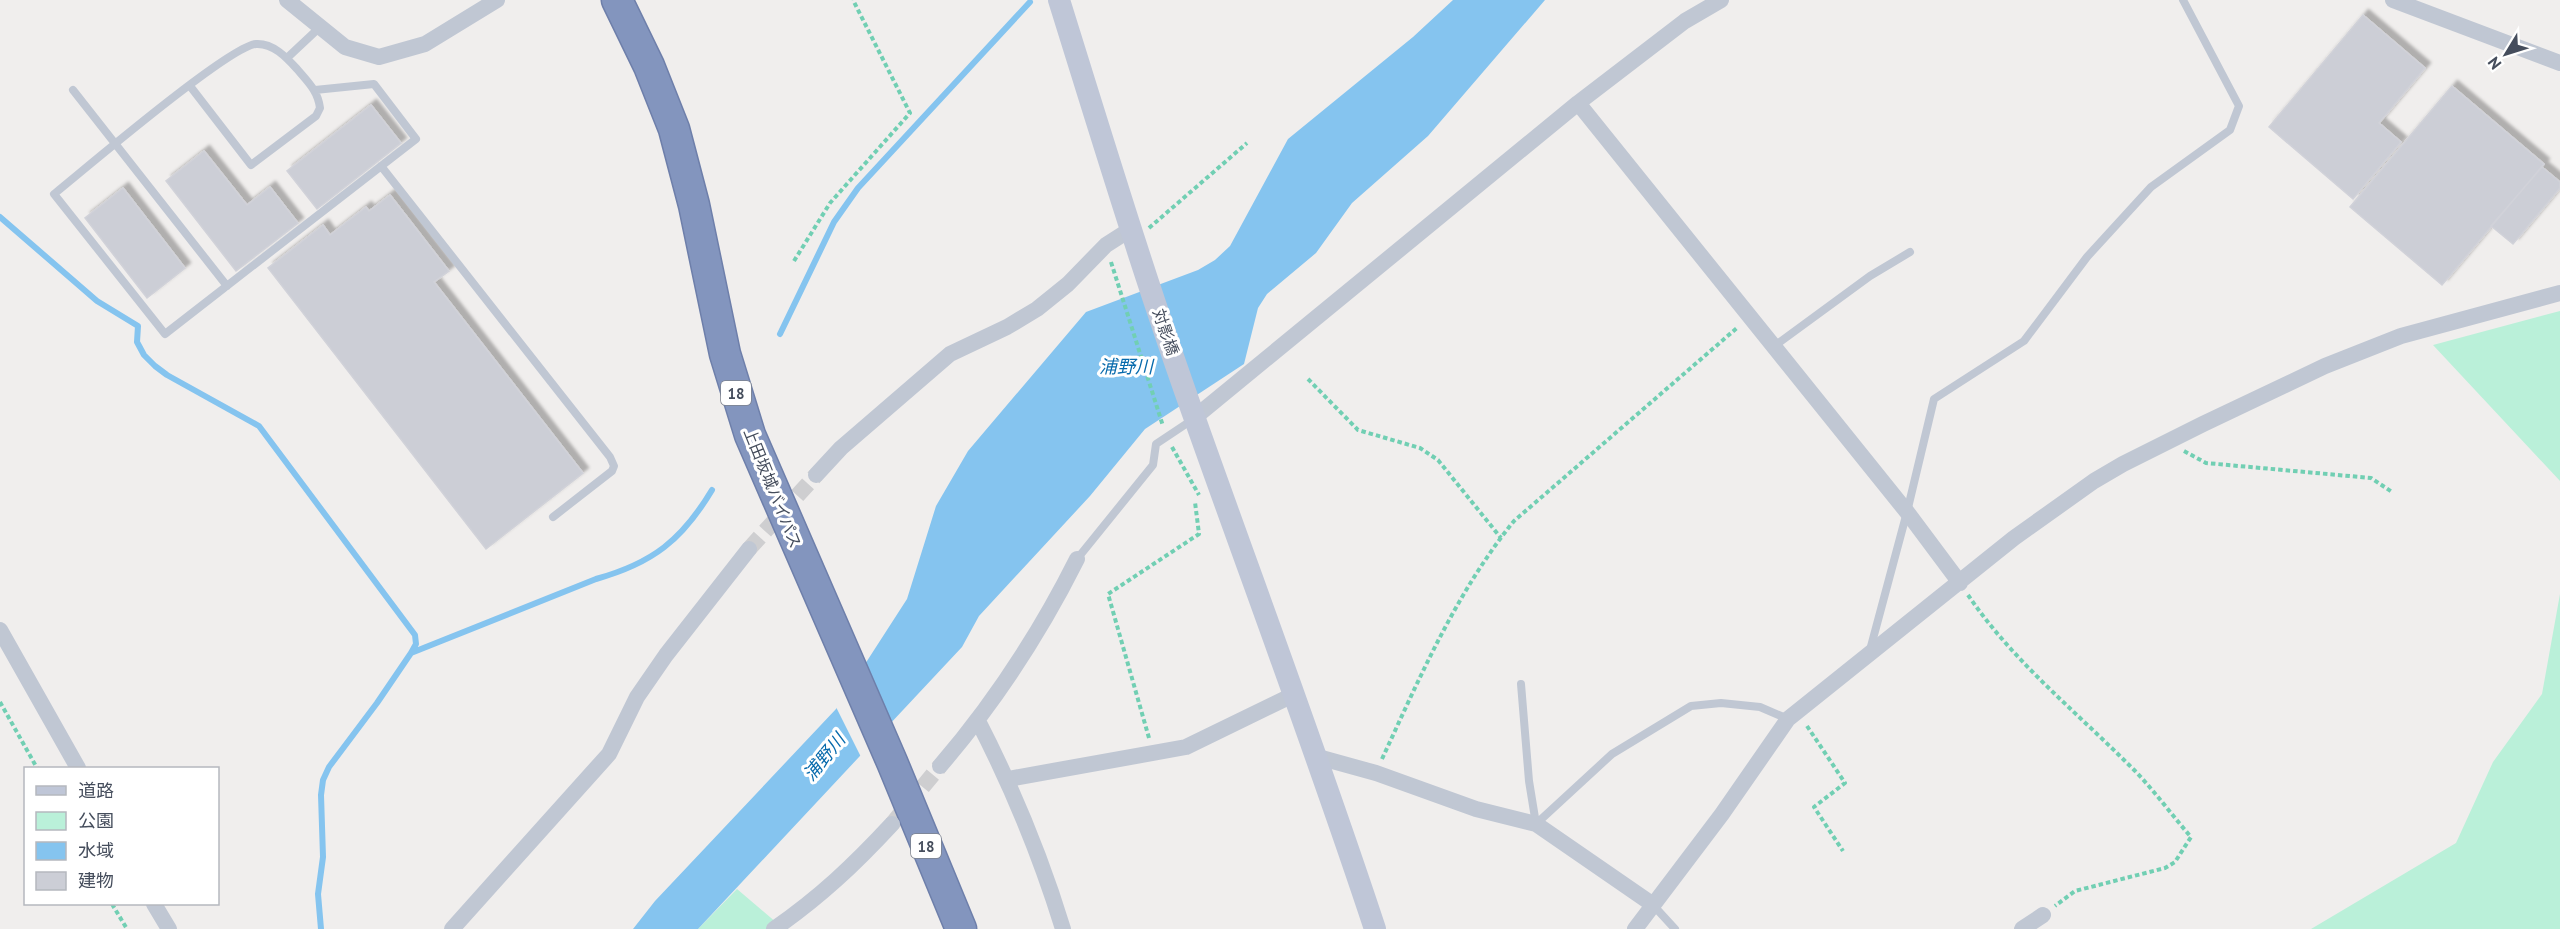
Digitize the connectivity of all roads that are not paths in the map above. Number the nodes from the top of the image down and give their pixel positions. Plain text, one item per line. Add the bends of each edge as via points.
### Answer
1 (287, 0) edge
2 (497, 0) edge
3 (617, 0) edge
4 (1059, 0) edge
5 (1721, 0) edge
6 (2183, 0) edge
7 (2393, 0) edge
8 (319, 27) junction
9 (287, 58) junction
10 (2560, 63) edge
11 (190, 86) junction
12 (73, 90) dead end
13 (315, 90) junction
14 (1578, 103) junction
15 (116, 144) junction
16 (381, 166) junction
17 (1135, 241) junction
18 (1910, 252) dead end
19 (227, 286) junction
20 (2560, 293) edge
21 (1773, 347) junction
22 (1193, 413) junction
23 (816, 475) tunnel mouth
24 (1907, 512) junction
25 (553, 517) dead end
26 (749, 549) tunnel mouth
27 (1077, 559) joint
28 (1960, 583) junction
29 (0, 630) edge
30 (1868, 657) junction
31 (1521, 684) dead end
32 (1295, 694) junction
33 (1793, 715) junction
34 (978, 721) junction
35 (1318, 757) junction
36 (940, 766) tunnel mouth
37 (77, 767) edge
38 (1008, 779) junction
39 (892, 824) tunnel mouth
40 (1536, 824) junction
41 (1652, 904) junction
42 (155, 905) edge
43 (2043, 915) road end
44 (169, 929) edge
45 (452, 929) edge
46 (774, 929) edge
47 (961, 929) edge
48 (1064, 929) edge
49 (1375, 929) edge
50 (1635, 929) edge
51 (1675, 929) edge
52 (2022, 929) edge

1 - 8 street
2 - 8 street via 425,44 379,57 345,47
3 - 47 highway, 上田坂城バイパス / 18 via 674,129 725,354 750,435
4 - 17 street, 対影橋
5 - 14 street via 1685,21
6 - 24 lane via 2240,106 2230,130 2151,188 2087,257 2024,341 1934,399
7 - 10 street
8 - 9 lane
9 - 11 lane via 267,44 253,44
9 - 13 lane
11 - 13 lane via 251,165 316,116 320,108
11 - 15 lane
12 - 15 lane
13 - 16 lane via 374,84 416,139
14 - 21 street
14 - 22 street
15 - 19 lane
15 - 19 lane via 54,194 165,334
16 - 19 lane
16 - 25 lane via 610,457 612,471
17 - 22 street, 対影橋
17 - 23 street via 1106,245 1068,285 1037,309 950,354 841,448
18 - 21 lane via 1870,276
20 - 28 street via 2401,336 2325,366 2168,441 2094,481 2014,538
21 - 24 street
22 - 27 lane via 1156,444 1153,465
22 - 32 street, 対影橋
24 - 28 street
24 - 30 lane
26 - 45 street via 637,697 609,754
27 - 34 street via 1052,607
28 - 30 street
29 - 37 street
30 - 33 street
31 - 40 lane
32 - 35 street, 対影橋
32 - 38 street via 1186,747
33 - 40 lane via 1721,703 1691,706 1612,753
33 - 41 street
34 - 36 street
34 - 38 street
35 - 40 street via 1476,809
35 - 49 street, 対影橋
38 - 48 street via 1041,858
39 - 46 street via 851,868
40 - 41 street
41 - 50 street
41 - 51 lane
42 - 44 street
43 - 52 street

